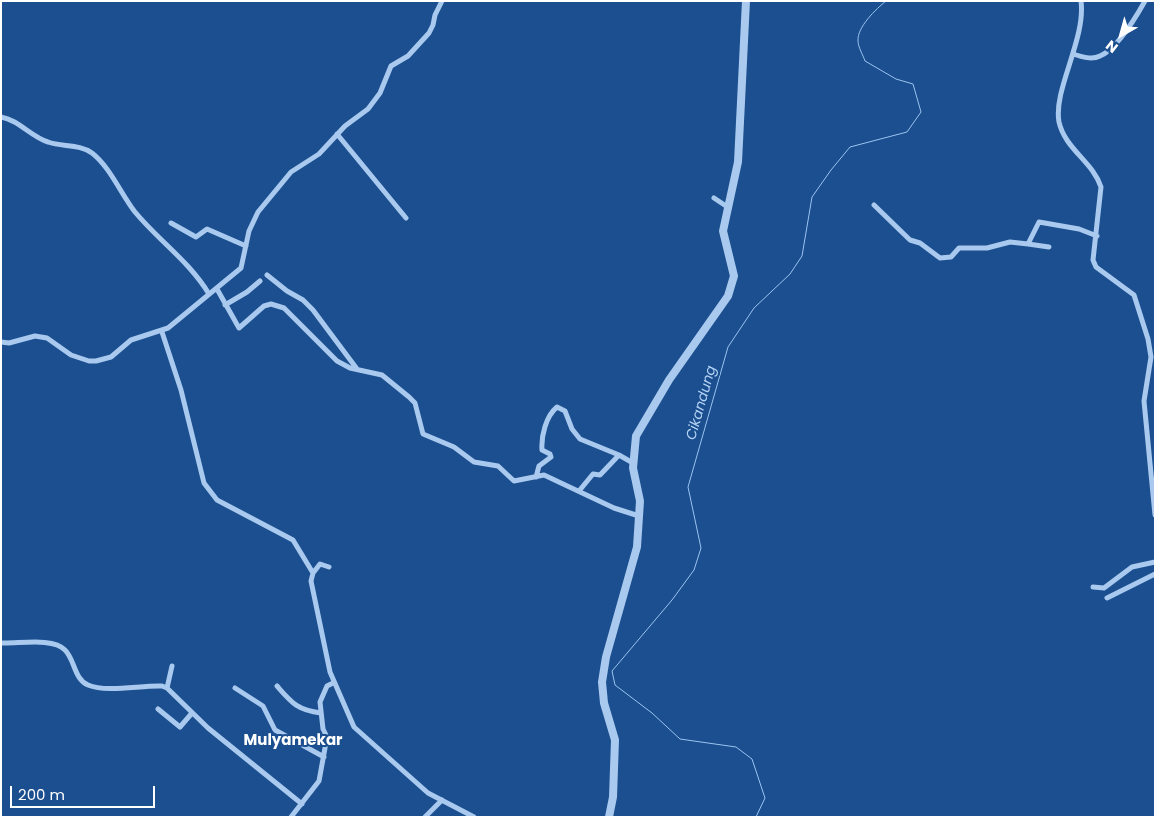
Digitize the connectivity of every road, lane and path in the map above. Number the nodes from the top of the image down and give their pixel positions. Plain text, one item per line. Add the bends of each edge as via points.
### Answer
1 (442, 1) edge
2 (746, 1) edge
3 (1081, 1) edge
4 (1144, 1) edge
5 (1073, 54) junction
6 (1, 117) edge
7 (337, 134) junction
8 (714, 198) dead end
9 (874, 205) dead end
10 (729, 208) junction
11 (406, 218) dead end
12 (171, 223) dead end
13 (1097, 236) junction
14 (1028, 244) junction
15 (246, 246) junction
16 (1049, 246) dead end
17 (267, 275) dead end
18 (260, 281) dead end
19 (217, 289) junction
20 (209, 294) junction
21 (225, 305) junction
22 (162, 332) junction
23 (1, 342) edge
24 (358, 370) junction
25 (619, 455) junction
26 (633, 463) junction
27 (536, 477) junction
28 (579, 491) junction
29 (1155, 515) edge
30 (639, 516) junction
31 (1155, 562) edge
32 (329, 566) dead end
33 (313, 573) junction
34 (1155, 574) edge
35 (1093, 586) dead end
36 (1108, 598) dead end
37 (1, 643) edge
38 (172, 666) dead end
39 (333, 684) junction
40 (277, 686) dead end
41 (167, 688) junction
42 (235, 688) dead end
43 (158, 708) dead end
44 (192, 713) junction
45 (321, 713) junction
46 (324, 757) junction
47 (442, 800) junction
48 (302, 804) junction
49 (291, 817) edge
50 (425, 817) edge
51 (474, 817) edge
52 (609, 817) edge

1 - 7 street via 434,15 434,26 424,40 408,56 391,66 373,102
2 - 10 street via 740,140
3 - 5 street
4 - 5 street via 1121,38 1107,52 1093,58
5 - 13 street via 1058,108 1060,123 1076,153 1101,187
6 - 20 street via 19,124 46,142 92,153 136,213 183,259
7 - 11 street
7 - 15 street via 324,149 291,172 273,193 254,218
8 - 10 street
9 - 14 street via 910,240 920,243 940,258 951,257 959,248 987,248 1010,242
10 - 26 street via 723,231 734,276 732,288 642,423 636,436
12 - 15 street via 196,237 207,230
13 - 14 street via 1039,222
13 - 29 street via 1093,260 1096,267 1134,295 1148,339 1151,357 1144,401
14 - 16 street
15 - 19 street via 242,268
17 - 24 street via 287,292 303,300
18 - 21 street
19 - 20 street
19 - 21 street
20 - 22 street
21 - 24 street via 240,328 264,306 271,304 284,308 337,361
22 - 23 street via 131,340 111,357 96,361 71,354 47,338 35,336 10,343
22 - 33 street via 209,492 217,500 293,540
24 - 27 street via 382,375 409,396 415,403 423,434 454,447 474,462 498,466 514,481
25 - 26 street
25 - 27 street via 580,439 565,411 557,407 548,420 542,444 542,450 550,457 539,466
25 - 28 street via 599,476 593,474 589,477
26 - 30 street via 640,495
27 - 28 street via 544,475
28 - 30 street
30 - 52 street via 635,562 602,682 604,703 615,740
31 - 35 street via 1132,568 1104,588
32 - 33 street via 320,564
33 - 39 street via 311,581
34 - 36 street
37 - 41 street via 33,641 61,647 81,680 94,687
38 - 41 street
39 - 45 street via 323,692
39 - 47 street via 354,727 363,737 428,793
40 - 45 street via 300,709
41 - 44 street
42 - 46 street via 263,706 275,730
43 - 44 street via 180,727
44 - 48 street
45 - 46 street via 327,738
46 - 48 street via 320,781
47 - 50 street
47 - 51 street
48 - 49 street

